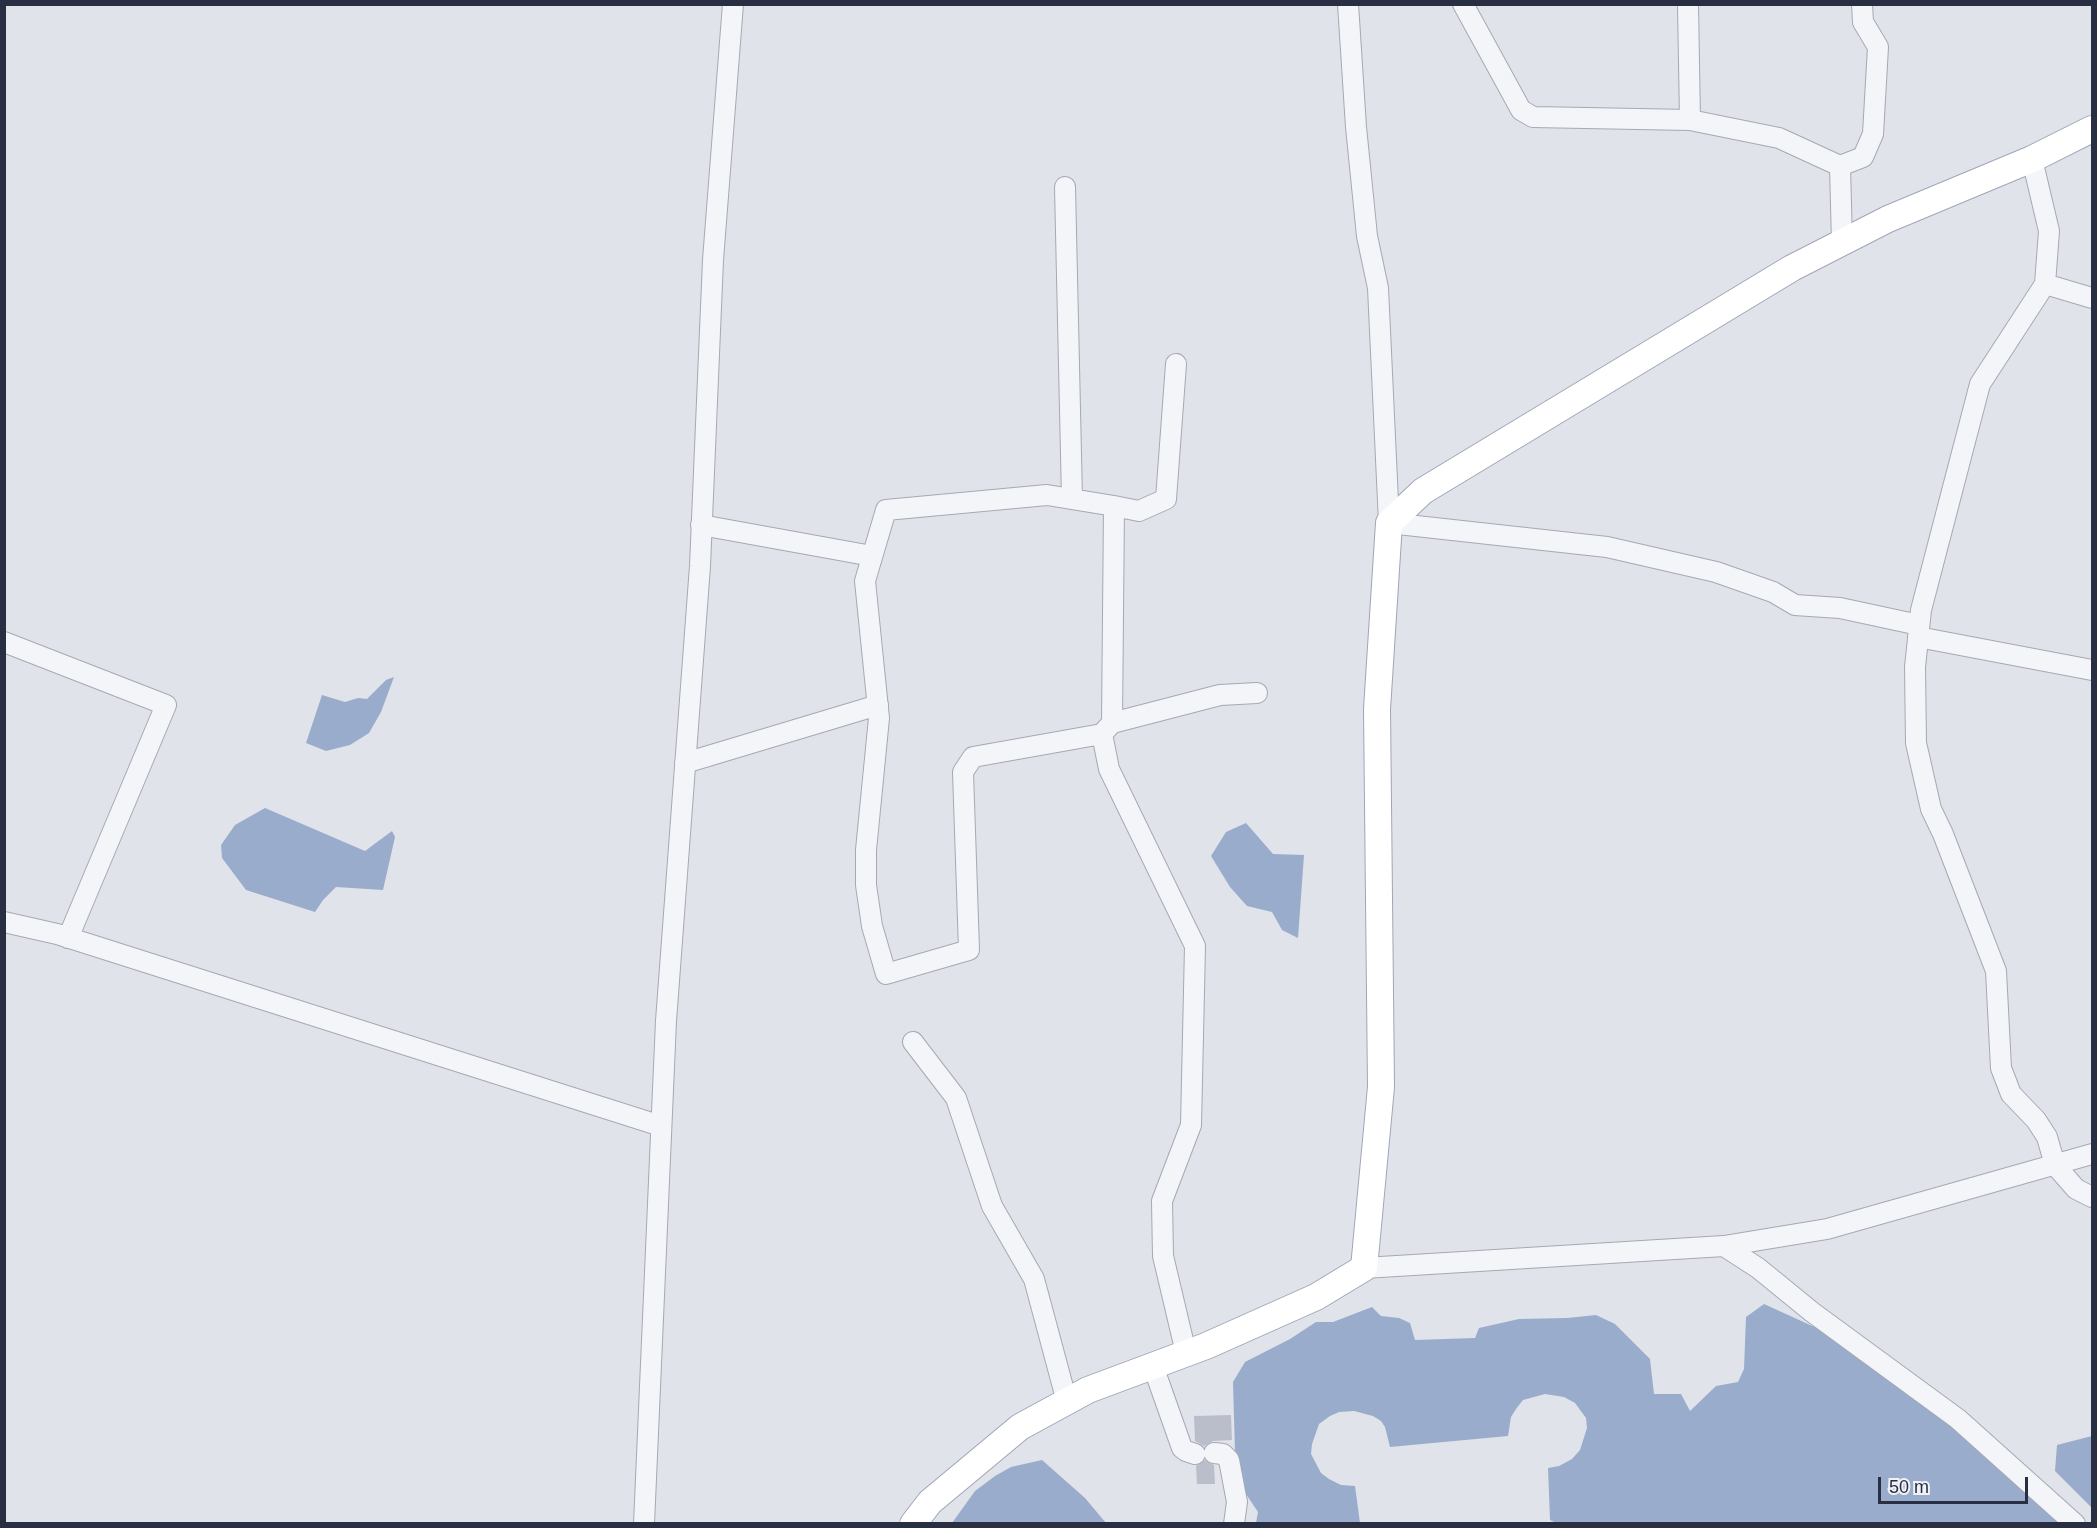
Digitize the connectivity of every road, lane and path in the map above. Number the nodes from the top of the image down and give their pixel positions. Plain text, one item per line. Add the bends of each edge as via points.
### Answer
1 (733, 4) edge
2 (1348, 4) edge
3 (1463, 4) edge
4 (1688, 4) edge
5 (1862, 4) edge
6 (1690, 120) junction
7 (2092, 129) edge
8 (2032, 159) junction
9 (1840, 166) junction
10 (1065, 187) dead end
11 (1842, 243) junction
12 (2045, 285) junction
13 (2092, 298) edge
14 (1176, 364) dead end
15 (1072, 499) junction
16 (1114, 506) junction
17 (1389, 523) junction
18 (701, 525) junction
19 (872, 556) junction
20 (1919, 631) junction
21 (4, 642) edge
22 (2092, 670) edge
23 (1257, 693) dead end
24 (878, 705) junction
25 (1107, 728) junction
26 (685, 763) junction
27 (4, 922) edge
28 (68, 938) junction
29 (913, 1042) dead end
30 (661, 1126) junction
31 (2092, 1154) edge
32 (2055, 1165) junction
33 (2092, 1197) edge
34 (1724, 1246) junction
35 (1364, 1268) junction
36 (1186, 1353) junction
37 (1153, 1365) junction
38 (1067, 1402) junction
39 (644, 1524) edge
40 (914, 1524) edge
41 (1234, 1524) edge
42 (2075, 1524) edge

1 - 18 street via 713,260
2 - 17 street via 1366,225 1378,288
3 - 6 street via 1521,110 1533,117
4 - 6 street
5 - 9 street via 1863,22 1878,47 1873,134 1863,157
6 - 9 street via 1779,138
7 - 8 main road
8 - 11 main road via 1888,219
8 - 12 street via 2049,231
9 - 11 street
10 - 15 street
11 - 17 main road via 1782,274 1423,491
12 - 13 street
12 - 20 street via 1980,384 1921,610
14 - 16 street via 1166,499 1139,511
15 - 16 street
15 - 19 street via 1047,495 886,510
16 - 25 street
17 - 20 street via 1607,547 1716,572 1773,592 1795,605 1840,608
17 - 35 main road via 1377,709 1381,1087
18 - 19 street
18 - 26 street
19 - 24 street via 865,581
20 - 22 street
20 - 32 street via 1915,667 1916,743 1931,808 1996,971 2001,1068 2011,1094 2047,1137
21 - 28 street via 166,705
23 - 25 street via 1220,695
24 - 25 street via 866,885 872,926 886,974 969,950 963,771 973,758
24 - 26 street
25 - 36 street via 1109,769 1195,946 1191,1125 1162,1202 1163,1256
26 - 30 street
27 - 28 street
28 - 30 street
29 - 38 street via 956,1098 992,1206 1034,1280
30 - 39 street
31 - 32 street
32 - 33 street via 2076,1189
32 - 34 street via 1827,1229
34 - 35 street
34 - 42 street via 1958,1419
35 - 36 main road via 1316,1297
36 - 37 main road
37 - 38 main road
37 - 41 street via 1182,1448 1223,1454 1228,1460 1237,1502
38 - 40 main road via 1020,1427 930,1502

